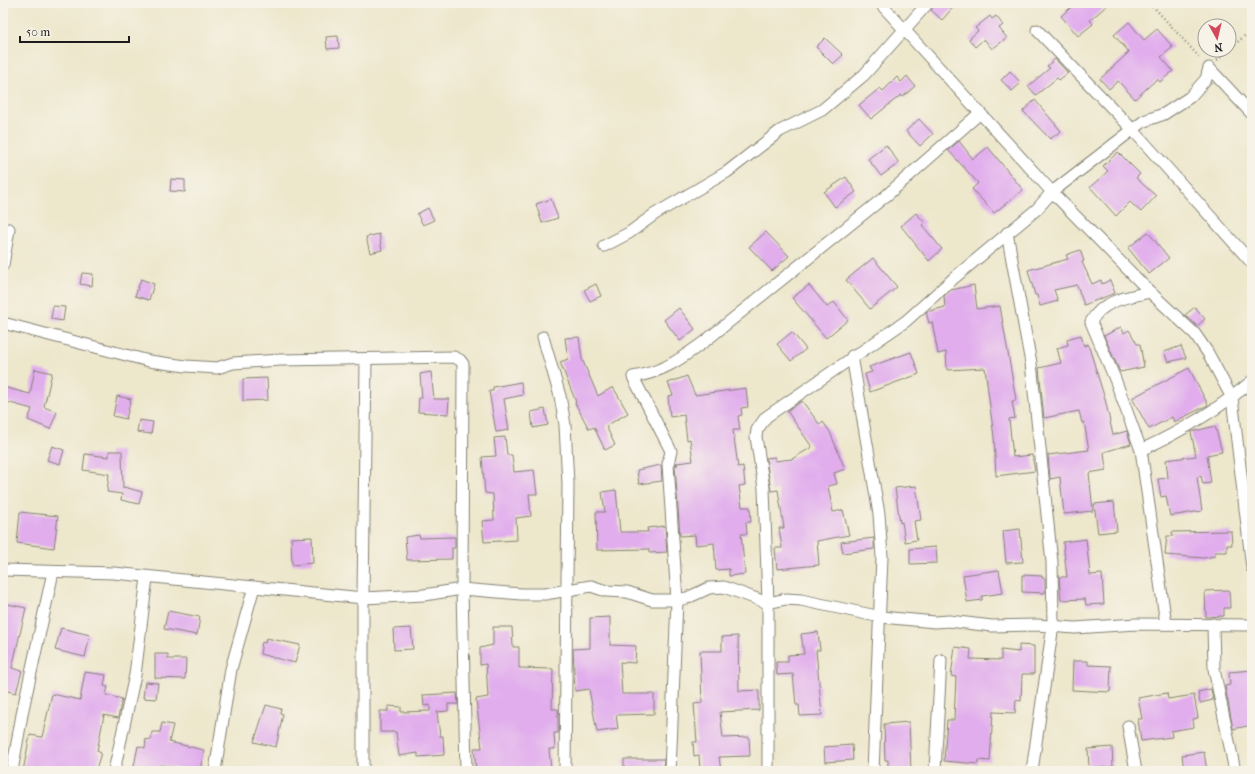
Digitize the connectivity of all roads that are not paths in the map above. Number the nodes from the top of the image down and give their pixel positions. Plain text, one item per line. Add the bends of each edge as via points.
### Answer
1 (880, 3) edge
2 (928, 3) edge
3 (905, 30) junction
4 (1036, 30) dead end
5 (980, 113) junction
6 (1252, 114) edge
7 (1133, 130) junction
8 (1052, 192) junction
9 (9, 229) dead end
10 (1007, 233) junction
11 (604, 246) dead end
12 (1252, 263) edge
13 (3, 265) edge
14 (1150, 292) junction
15 (3, 323) edge
16 (543, 337) dead end
17 (852, 356) junction
18 (366, 359) junction
19 (1252, 381) edge
20 (1232, 398) junction
21 (1142, 450) junction
22 (1252, 568) edge
23 (3, 570) edge
24 (53, 572) junction
25 (147, 577) junction
26 (254, 587) junction
27 (462, 589) junction
28 (566, 590) junction
29 (363, 598) junction
30 (677, 600) junction
31 (768, 603) junction
32 (881, 617) junction
33 (1166, 624) junction
34 (1213, 624) junction
35 (1252, 624) edge
36 (1053, 625) junction
37 (941, 660) dead end
38 (1128, 726) dead end
39 (12, 771) edge
40 (114, 771) edge
41 (215, 771) edge
42 (363, 771) edge
43 (466, 771) edge
44 (565, 771) edge
45 (670, 771) edge
46 (768, 771) edge
47 (874, 771) edge
48 (934, 771) edge
49 (1032, 771) edge
50 (1136, 771) edge
51 (1234, 771) edge

1 - 3 street
2 - 3 street
3 - 5 street
3 - 11 street via 864,75 822,110 780,131 727,172
4 - 7 street
5 - 8 street
5 - 30 street via 887,195 704,342 674,364 633,377 671,451 668,464
6 - 7 street via 1209,68 1206,79 1190,97 1164,114 1144,120
7 - 8 street
7 - 12 street
8 - 10 street via 1037,209
8 - 14 street
9 - 13 street
10 - 17 street via 906,322
10 - 36 street via 1031,363 1052,562
14 - 20 street via 1195,334
14 - 21 street via 1107,304 1091,322
15 - 18 street via 149,360 186,366 217,368 233,363 281,360
16 - 28 street via 560,396 565,425 568,484
17 - 31 street via 766,417 757,430 764,488
17 - 32 street via 878,514 882,557
18 - 27 street via 454,356 463,364
18 - 29 street
19 - 20 street
20 - 21 street
20 - 22 street
21 - 33 street
23 - 24 street
24 - 25 street via 114,573
24 - 39 street
25 - 26 street
25 - 40 street via 135,675
26 - 29 street
26 - 41 street via 231,669
27 - 28 street via 521,594 546,594
27 - 29 street via 424,595
27 - 43 street
28 - 30 street via 591,586 606,591 627,592 652,600
28 - 44 street
29 - 42 street
30 - 31 street via 709,588 724,587
30 - 45 street
31 - 32 street via 786,599 801,600
31 - 46 street
32 - 36 street via 992,626
32 - 47 street
33 - 34 street
33 - 36 street via 1075,628
34 - 35 street
34 - 51 street via 1214,669
36 - 49 street
37 - 48 street
38 - 50 street

